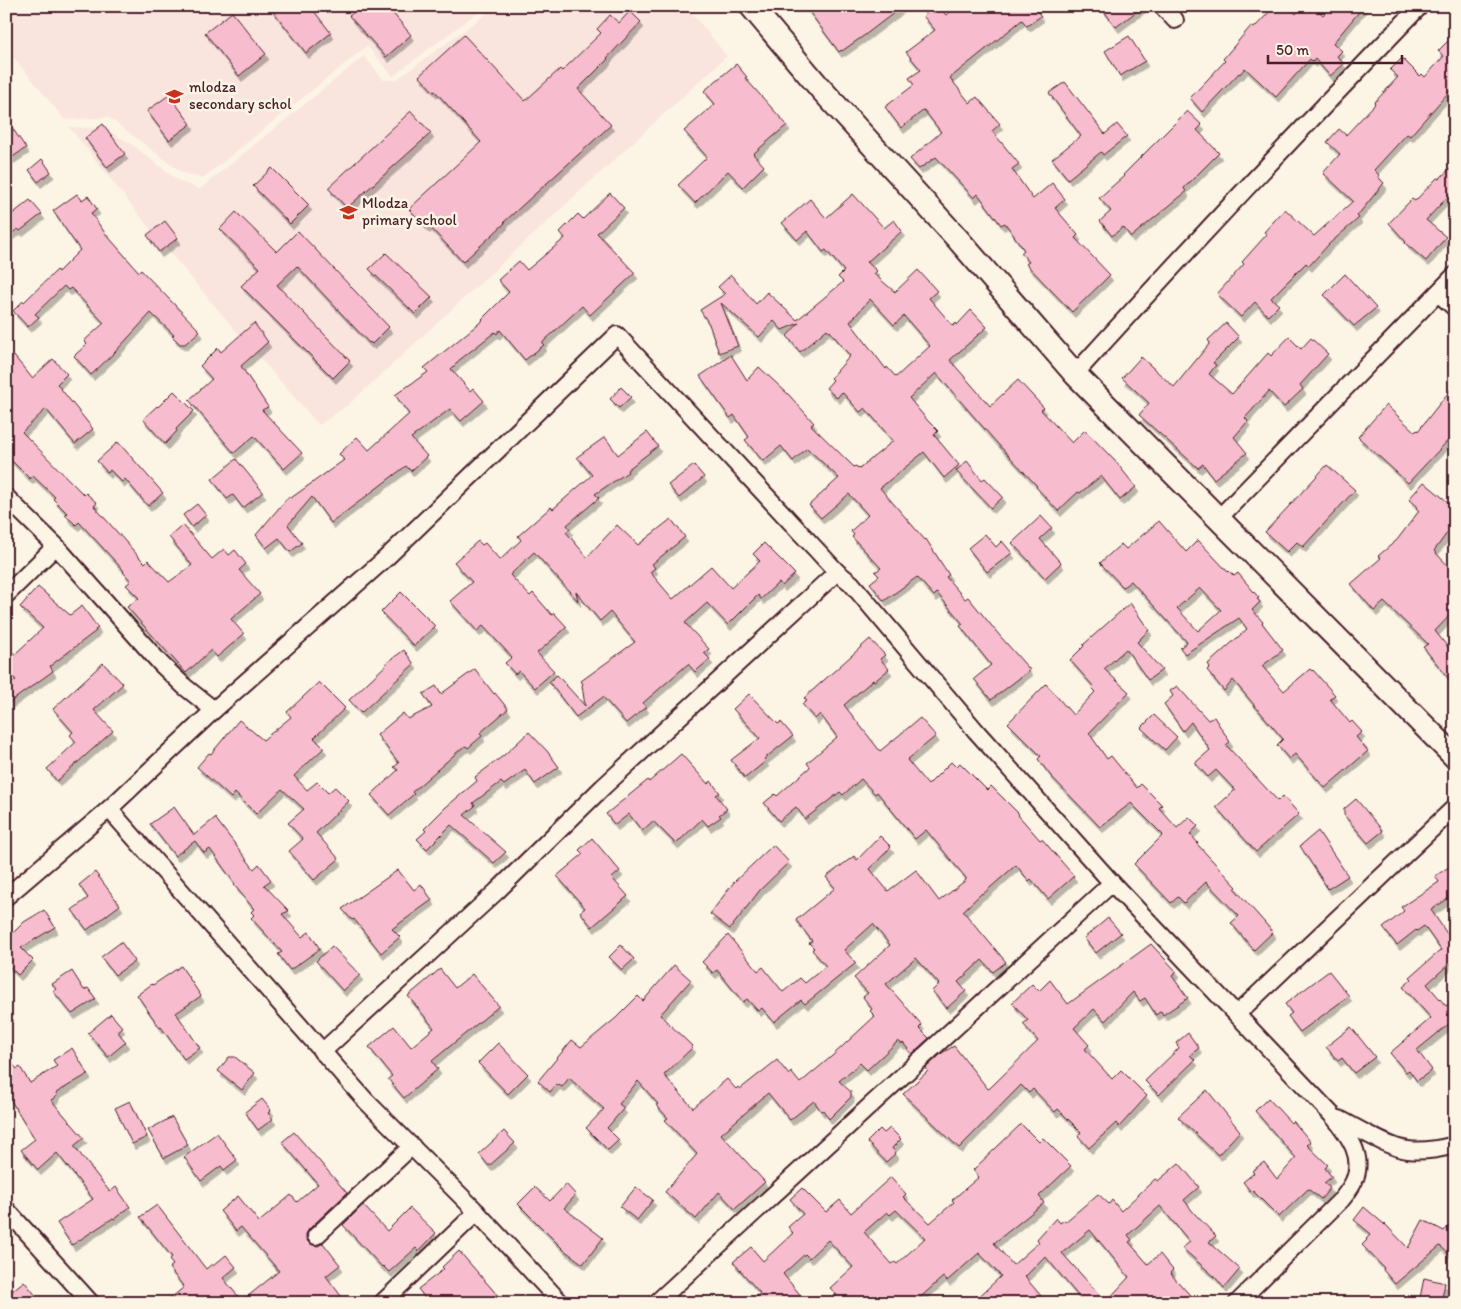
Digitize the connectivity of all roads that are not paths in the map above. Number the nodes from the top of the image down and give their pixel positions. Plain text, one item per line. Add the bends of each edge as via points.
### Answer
1 (751, 6) edge
2 (1162, 6) edge
3 (1420, 6) edge
4 (1175, 20) dead end
5 (1455, 276) edge
6 (1438, 293) junction
7 (1455, 308) edge
8 (1075, 374) junction
9 (6, 497) edge
10 (1219, 518) junction
11 (56, 546) junction
12 (837, 572) junction
13 (6, 594) edge
14 (214, 710) junction
15 (1455, 757) edge
16 (1455, 807) edge
17 (109, 809) junction
18 (1112, 883) junction
19 (6, 898) edge
20 (1237, 1014) junction
21 (322, 1052) junction
22 (1333, 1116) junction
23 (1455, 1145) edge
24 (412, 1146) junction
25 (6, 1209) edge
26 (477, 1212) junction
27 (316, 1236) dead end
28 (91, 1303) edge
29 (382, 1303) edge
30 (560, 1303) edge
31 (656, 1303) edge
32 (1237, 1303) edge

1 - 8 street
2 - 4 street
3 - 8 street via 1307,122
5 - 6 street
6 - 7 street
6 - 10 street
8 - 10 street
9 - 11 street
10 - 15 street
11 - 13 street
11 - 14 street via 161,664
12 - 14 street via 617,335 386,558
12 - 18 street via 851,583 976,731
12 - 21 street
14 - 17 street
16 - 20 street
17 - 19 street
17 - 21 street
18 - 20 street
18 - 31 street
20 - 22 street
21 - 24 street
22 - 23 street via 1407,1150 1438,1150
22 - 32 street via 1356,1150 1358,1167 1353,1182 1342,1199
24 - 26 street
24 - 27 street
25 - 28 street
26 - 29 street
26 - 30 street

